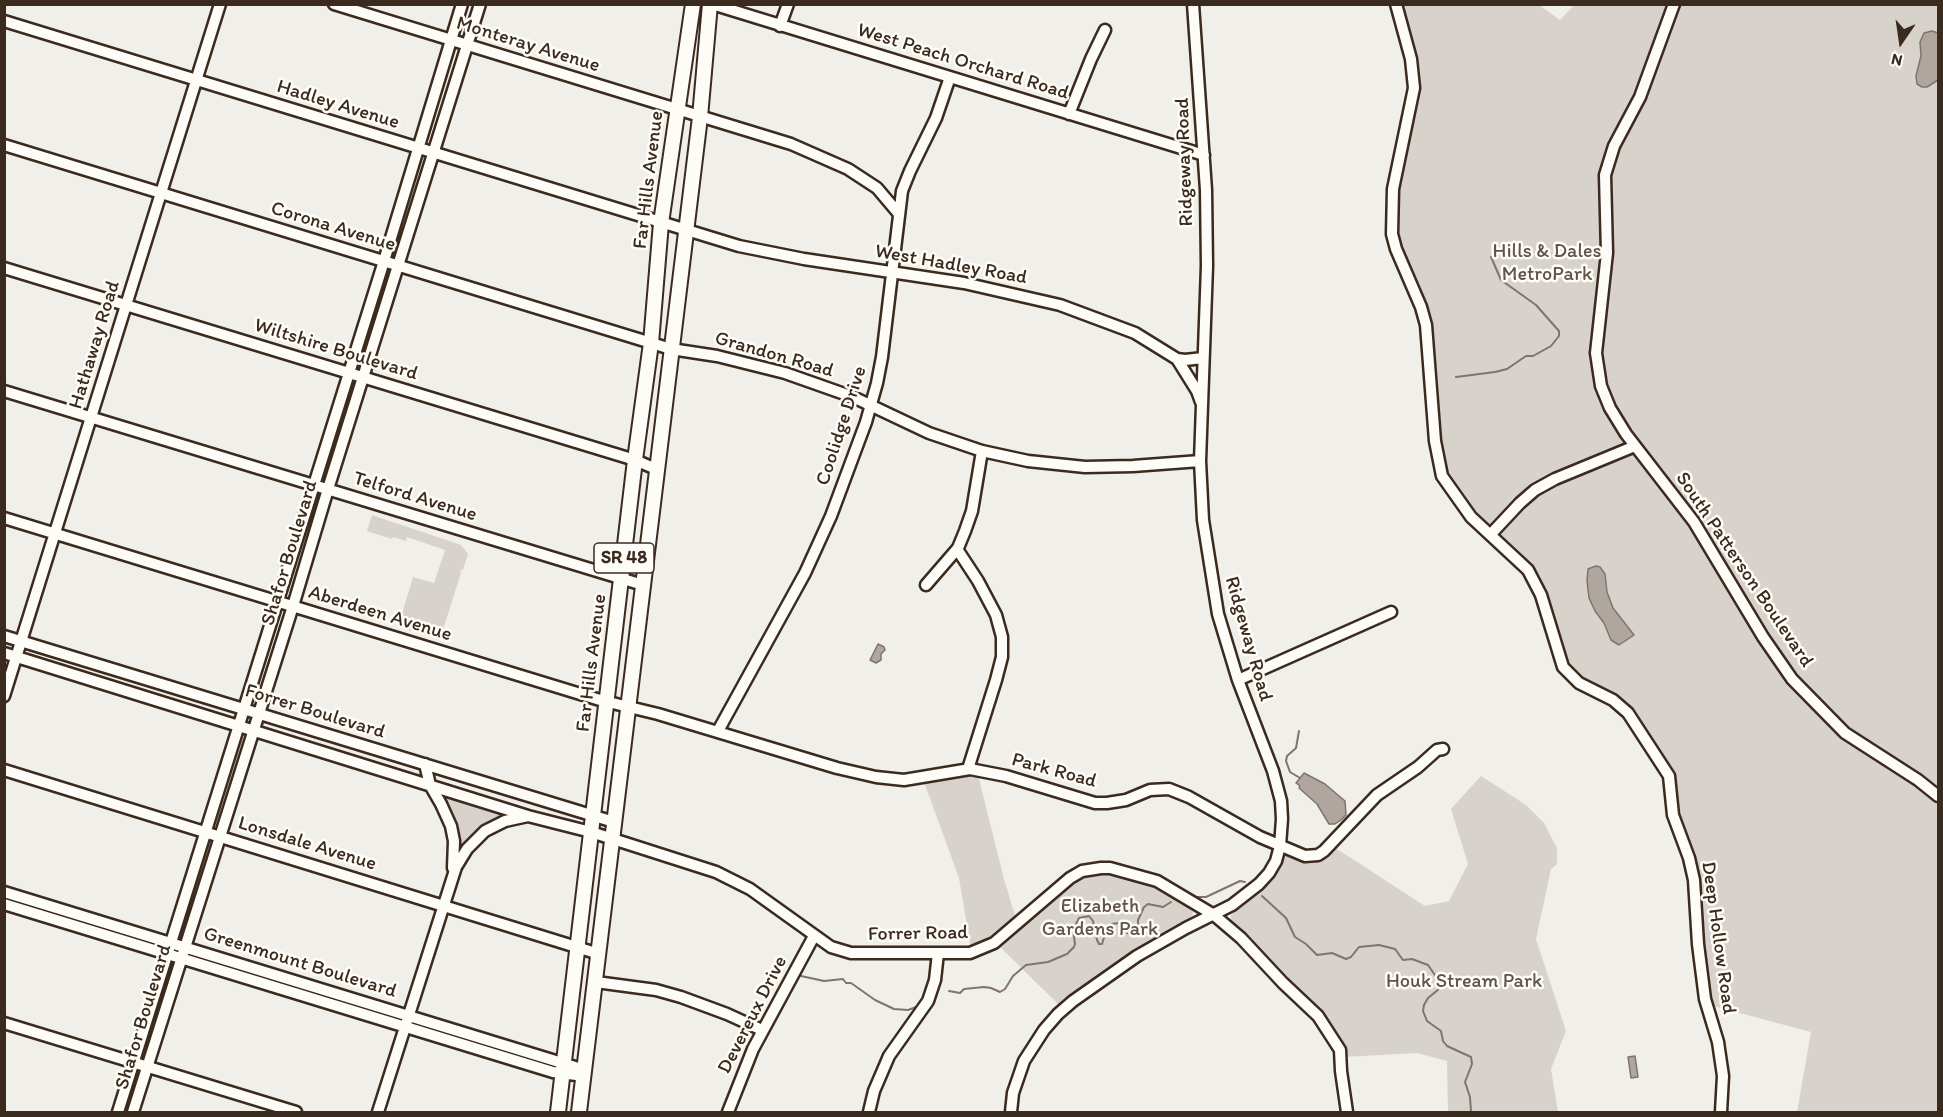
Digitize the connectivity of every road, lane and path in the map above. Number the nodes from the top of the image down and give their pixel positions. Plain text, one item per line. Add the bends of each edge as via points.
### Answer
1 (220, 4) edge
2 (334, 4) edge
3 (462, 4) edge
4 (480, 4) edge
5 (693, 4) edge
6 (711, 4) edge
7 (788, 4) edge
8 (1193, 4) edge
9 (1396, 4) edge
10 (1674, 4) edge
11 (4, 21) edge
12 (780, 26) junction
13 (1105, 30) dead end
14 (450, 41) junction
15 (466, 46) junction
16 (950, 77) junction
17 (196, 80) junction
18 (677, 110) junction
19 (1069, 114) junction
20 (700, 117) junction
21 (4, 145) edge
22 (418, 149) junction
23 (433, 153) junction
24 (1204, 155) junction
25 (877, 188) junction
26 (903, 188) junction
27 (161, 193) junction
28 (899, 213) junction
29 (661, 223) junction
30 (685, 230) junction
31 (384, 261) junction
32 (398, 266) junction
33 (4, 268) edge
34 (893, 271) junction
35 (126, 305) junction
36 (651, 342) junction
37 (670, 349) junction
38 (1203, 358) junction
39 (1177, 359) junction
40 (348, 373) junction
41 (364, 378) junction
42 (4, 391) edge
43 (1201, 402) junction
44 (871, 406) junction
45 (91, 418) junction
46 (1635, 446) junction
47 (982, 451) junction
48 (635, 460) junction
49 (1200, 461) junction
50 (656, 469) junction
51 (313, 485) junction
52 (328, 489) junction
53 (4, 518) edge
54 (55, 533) junction
55 (1491, 534) junction
56 (957, 549) junction
57 (622, 579) junction
58 (643, 585) junction
59 (926, 585) dead end
60 (278, 601) junction
61 (293, 606) junction
62 (1391, 612) dead end
63 (4, 636) edge
64 (21, 641) junction
65 (4, 653) edge
66 (17, 657) junction
67 (1238, 680) junction
68 (4, 696) edge
69 (608, 702) junction
70 (628, 707) junction
71 (244, 709) junction
72 (258, 713) junction
73 (238, 725) junction
74 (253, 730) junction
75 (718, 731) junction
76 (1443, 749) dead end
77 (425, 764) junction
78 (968, 769) junction
79 (4, 770) edge
80 (430, 785) junction
81 (1938, 796) edge
82 (528, 816) junction
83 (593, 816) junction
84 (614, 822) junction
85 (205, 832) junction
86 (591, 832) junction
87 (220, 836) junction
88 (612, 840) junction
89 (1280, 846) junction
90 (452, 874) junction
91 (4, 892) edge
92 (4, 904) edge
93 (443, 904) junction
94 (1214, 915) junction
95 (814, 936) junction
96 (171, 942) junction
97 (577, 946) junction
98 (183, 952) junction
99 (168, 954) junction
100 (599, 954) junction
101 (938, 954) junction
102 (596, 981) junction
103 (406, 1020) junction
104 (4, 1023) edge
105 (762, 1030) junction
106 (133, 1063) junction
107 (147, 1067) junction
108 (564, 1069) junction
109 (584, 1073) junction
110 (118, 1113) edge
111 (133, 1113) edge
112 (296, 1113) edge
113 (378, 1113) edge
114 (558, 1113) edge
115 (579, 1113) edge
116 (728, 1113) edge
117 (869, 1113) edge
118 (1011, 1113) edge
119 (1347, 1113) edge
120 (1721, 1113) edge

1 - 17 street, Hathaway Road
2 - 14 street, Monteray Avenue
3 - 14 street, Shafor Boulevard
4 - 15 street, Shafor Boulevard
5 - 18 main road, Far Hills Avenue / SR 48
6 - 12 street, West Peach Orchard Road
6 - 20 main road, Far Hills Avenue / SR 48
7 - 12 street
8 - 24 street, Ridgeway Road
9 - 55 street, Deep Hollow Road via 1411,59 1414,88 1393,189 1392,234 1426,325 1435,441 1442,476 1471,517
10 - 46 street, South Patterson Boulevard via 1640,97 1614,146 1605,175 1607,253 1597,337 1598,372 1610,408
11 - 17 street, Hadley Avenue
12 - 16 street, West Peach Orchard Road
13 - 19 street
14 - 15 street, Monteray Avenue
14 - 22 street, Shafor Boulevard
15 - 18 street, Monteray Avenue
15 - 23 street, Shafor Boulevard
16 - 19 street, West Peach Orchard Road
16 - 26 street, Coolidge Drive via 936,118
17 - 22 street, Hadley Avenue
17 - 27 street, Hathaway Road
18 - 20 street, Monteray Avenue
18 - 29 main road, Far Hills Avenue / SR 48
19 - 24 street, West Peach Orchard Road
20 - 25 street, Monteray Avenue via 812,152
20 - 30 main road, Far Hills Avenue / SR 48
21 - 27 street, Corona Avenue
22 - 23 street, Hadley Avenue
22 - 31 street, Shafor Boulevard
23 - 29 street, Hadley Avenue
23 - 32 street, Shafor Boulevard
24 - 38 street, Ridgeway Road via 1207,266
25 - 26 street
25 - 28 street, Monteray Avenue
26 - 28 street, Coolidge Drive
27 - 31 street, Corona Avenue
27 - 35 street, Hathaway Road
28 - 34 street, Coolidge Drive
29 - 30 street, West Hadley Road
29 - 36 main road, Far Hills Avenue / SR 48
30 - 34 street, West Hadley Road via 775,254
30 - 37 main road, Far Hills Avenue / SR 48
31 - 32 street, Corona Avenue
31 - 40 street, Shafor Boulevard
32 - 36 street, Corona Avenue
32 - 41 street, Shafor Boulevard
33 - 35 street, Wiltshire Boulevard
34 - 39 street, West Hadley Road via 1060,305 1135,333
34 - 44 street, Coolidge Drive
35 - 40 street, Wiltshire Boulevard
35 - 45 street, Hathaway Road
36 - 37 street, Grandon Road
36 - 48 main road, Far Hills Avenue / SR 48
37 - 44 street, Grandon Road via 785,373
37 - 50 main road, Far Hills Avenue / SR 48
38 - 39 street
38 - 43 street, Ridgeway Road
39 - 43 street, West Hadley Road
40 - 41 street, Wiltshire Boulevard
40 - 51 street, Shafor Boulevard
41 - 48 street, Wiltshire Boulevard
41 - 52 street, Shafor Boulevard
42 - 45 street, Telford Avenue
43 - 49 street, Ridgeway Road
44 - 47 street, Grandon Road via 929,433
44 - 75 street, Coolidge Drive via 831,516 805,573
45 - 51 street, Telford Avenue
45 - 54 street, Hathaway Road
46 - 55 street via 1535,490
46 - 81 street, South Patterson Boulevard via 1694,522 1762,637 1792,678 1845,733
47 - 49 street, Grandon Road via 1085,467
47 - 56 street via 972,511
48 - 50 street, Wiltshire Boulevard
48 - 57 main road, Far Hills Avenue / SR 48
49 - 67 street, Ridgeway Road via 1212,581
50 - 58 main road, Far Hills Avenue / SR 48
51 - 52 street, Telford Avenue
51 - 60 street, Shafor Boulevard
52 - 57 street, Telford Avenue
52 - 61 street, Shafor Boulevard
53 - 54 street, Aberdeen Avenue
54 - 60 street, Aberdeen Avenue
54 - 64 street, Hathaway Road
55 - 120 street, Deep Hollow Road via 1519,560 1536,583 1563,667 1579,683 1613,700 1628,713 1669,776 1673,815 1694,880 1705,999 1718,1042 1723,1089
56 - 59 street
56 - 78 street via 995,612 1002,637 1002,657
57 - 58 street, Telford Avenue
57 - 69 main road, Far Hills Avenue / SR 48
58 - 70 main road, Far Hills Avenue / SR 48
60 - 61 street, Aberdeen Avenue
60 - 71 street, Shafor Boulevard
61 - 69 street, Aberdeen Avenue
61 - 72 street, Shafor Boulevard
62 - 67 street
63 - 64 street, Forrer Boulevard
64 - 66 street, Hathaway Road
64 - 71 street, Forrer Boulevard
65 - 66 street, Forrer Boulevard
66 - 68 street, Hathaway Road
66 - 73 street, Forrer Boulevard
67 - 89 street, Ridgeway Road via 1281,801
69 - 70 street, Park Road
69 - 83 main road, Far Hills Avenue / SR 48
70 - 75 street, Park Road
70 - 84 main road, Far Hills Avenue / SR 48
71 - 72 street, Forrer Boulevard
71 - 73 street, Shafor Boulevard
72 - 74 street, Shafor Boulevard
72 - 77 street, Forrer Boulevard
73 - 74 street, Forrer Boulevard
73 - 85 street, Shafor Boulevard
74 - 80 street, Forrer Boulevard
74 - 87 street, Shafor Boulevard
75 - 78 street, Park Road via 890,780
76 - 89 street, Park Road via 1377,795 1318,855 1305,856
77 - 80 street
77 - 83 street, Forrer Boulevard
78 - 89 street, Park Road via 1095,802 1116,802 1150,790 1169,789
79 - 85 street, Lonsdale Avenue
80 - 82 street, Forrer Boulevard
80 - 90 street via 451,826
82 - 86 street, Forrer Boulevard
82 - 90 street via 485,831 467,849
83 - 84 street, Forrer Boulevard
83 - 86 main road, Far Hills Avenue / SR 48
84 - 88 main road, Far Hills Avenue / SR 48
85 - 87 street, Lonsdale Avenue
85 - 96 street, Shafor Boulevard
86 - 88 street, Forrer Boulevard
86 - 97 main road, Far Hills Avenue / SR 48
87 - 93 street, Lonsdale Avenue
87 - 98 street, Shafor Boulevard
88 - 95 street, Forrer Road via 734,879
88 - 100 main road, Far Hills Avenue / SR 48
89 - 94 street, Ridgeway Road via 1276,861 1259,884
90 - 93 street
91 - 96 street, Greenmount Boulevard
92 - 99 street, Greenmount Boulevard
93 - 97 street, Lonsdale Avenue
93 - 103 street
94 - 101 street, Forrer Road via 1157,881 1110,868 1089,869 1070,878 994,943 970,953
94 - 118 street, Ridgeway Road via 1137,956 1058,1014 1024,1061
94 - 119 street, Forrer Road via 1251,947 1326,1026 1340,1050
95 - 101 street, Forrer Road via 851,953
95 - 105 street, Devereux Drive
96 - 98 street, Greenmount Boulevard
96 - 99 street, Shafor Boulevard
97 - 100 street, Lonsdale Avenue
97 - 108 main road, Far Hills Avenue / SR 48
98 - 99 street, Greenmount Boulevard
98 - 103 street, Greenmount Boulevard
98 - 107 street, Shafor Boulevard
99 - 106 street, Shafor Boulevard
100 - 102 main road, Far Hills Avenue / SR 48
101 - 117 street via 928,1001 889,1056
102 - 105 street via 681,997
102 - 109 main road, Far Hills Avenue / SR 48
103 - 108 street, Greenmount Boulevard
103 - 113 street
104 - 106 street
105 - 116 street, Devereux Drive
106 - 107 street
106 - 110 street, Shafor Boulevard
107 - 111 street, Shafor Boulevard
107 - 112 street
108 - 109 street, Greenmount Boulevard
108 - 114 main road, Far Hills Avenue / SR 48
109 - 115 main road, Far Hills Avenue / SR 48

